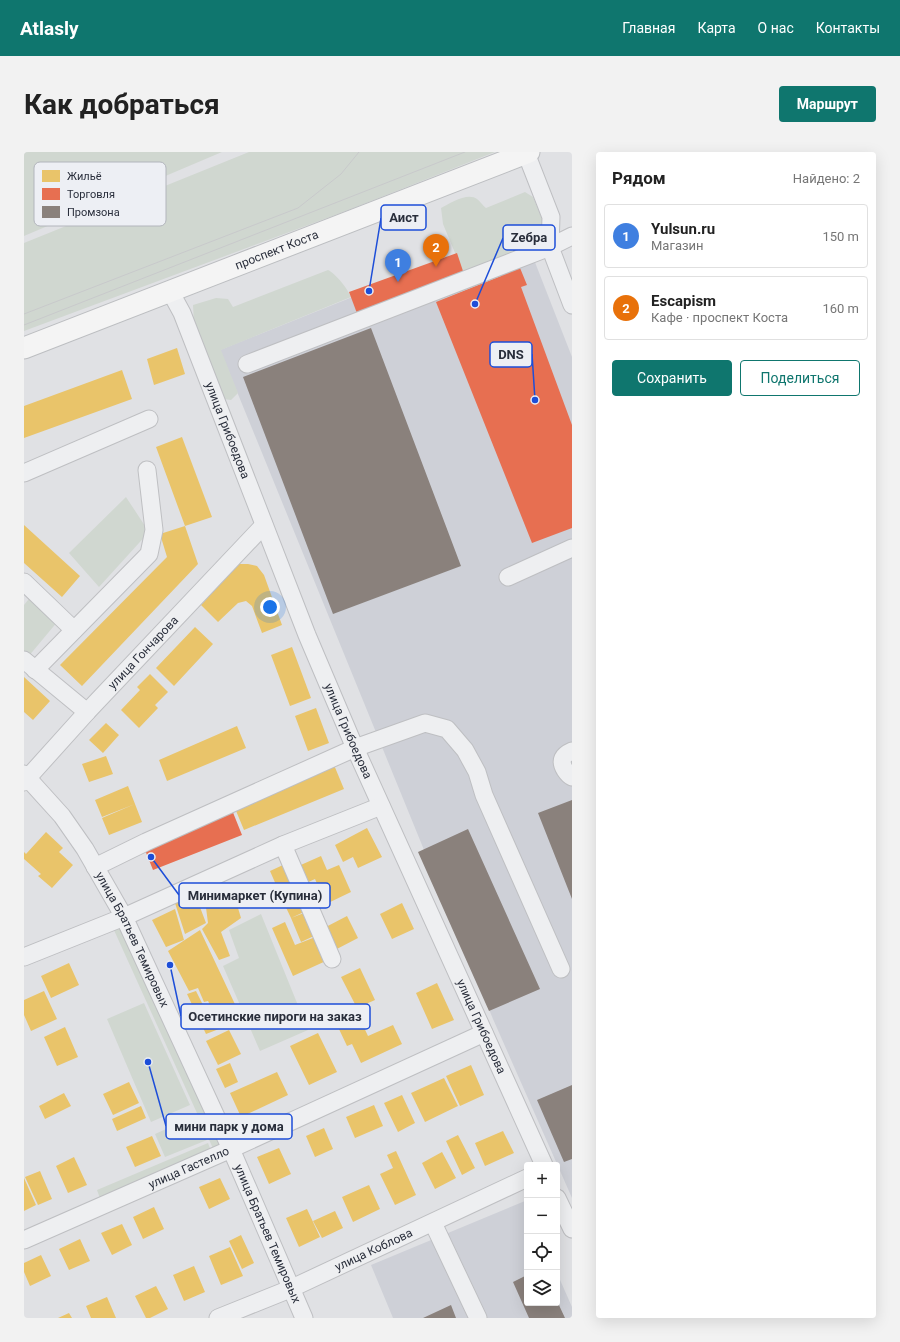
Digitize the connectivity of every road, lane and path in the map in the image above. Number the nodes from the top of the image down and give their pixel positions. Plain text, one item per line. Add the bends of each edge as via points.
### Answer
1 (528, 153) edge
2 (495, 158) edge
3 (572, 236) edge
4 (550, 247) junction
5 (565, 266) edge
6 (170, 290) junction
7 (572, 305) edge
8 (24, 348) edge
9 (247, 364) dead end
10 (149, 419) dead end
11 (147, 470) dead end
12 (24, 473) edge
13 (264, 525) junction
14 (572, 548) edge
15 (508, 577) dead end
16 (24, 582) edge
17 (74, 630) junction
18 (29, 664) edge
19 (87, 712) junction
20 (355, 748) junction
21 (572, 751) edge
22 (572, 777) edge
23 (25, 778) edge
24 (381, 806) junction
25 (283, 845) junction
26 (95, 867) junction
27 (124, 917) junction
28 (24, 957) edge
29 (332, 959) dead end
30 (561, 969) dead end
31 (484, 1034) junction
32 (231, 1149) junction
33 (543, 1162) edge
34 (524, 1179) edge
35 (560, 1204) edge
36 (433, 1223) junction
37 (572, 1229) edge
38 (24, 1240) edge
39 (290, 1289) junction
40 (218, 1318) edge
41 (304, 1318) edge
42 (478, 1318) edge

1 - 2 main road, проспект Коста
1 - 4 street via 552,217
2 - 6 main road, проспект Коста
3 - 4 street
4 - 5 street
4 - 9 street
5 - 7 street
6 - 8 main road, проспект Коста
6 - 13 street, улица Грибоедова via 182,313
10 - 12 street
11 - 17 street via 154,530 149,554
13 - 19 street, улица Гончарова
13 - 20 street, улица Грибоедова
14 - 15 street
16 - 17 street
17 - 18 street
18 - 19 street
19 - 23 street, улица Гончарова
20 - 24 street, улица Грибоедова
20 - 26 street
20 - 30 street via 425,723 447,730 465,750 477,772 484,795
21 - 22 street via 564,754 562,760 568,776
23 - 26 street, улица Братьев Темировых via 62,816
24 - 25 street
24 - 31 street, улица Грибоедова
25 - 27 street
25 - 29 street
26 - 27 street, улица Братьев Темировых
27 - 28 street
27 - 32 street, улица Братьев Темировых
31 - 32 street, улица Гастелло
31 - 33 street, улица Грибоедова
32 - 38 street, улица Гастелло
32 - 39 street, улица Братьев Темировых
34 - 36 street, улица Коблова
35 - 37 street
36 - 39 street, улица Коблова
36 - 42 street
39 - 40 street, улица Коблова
39 - 41 street, улица Братьев Темировых

